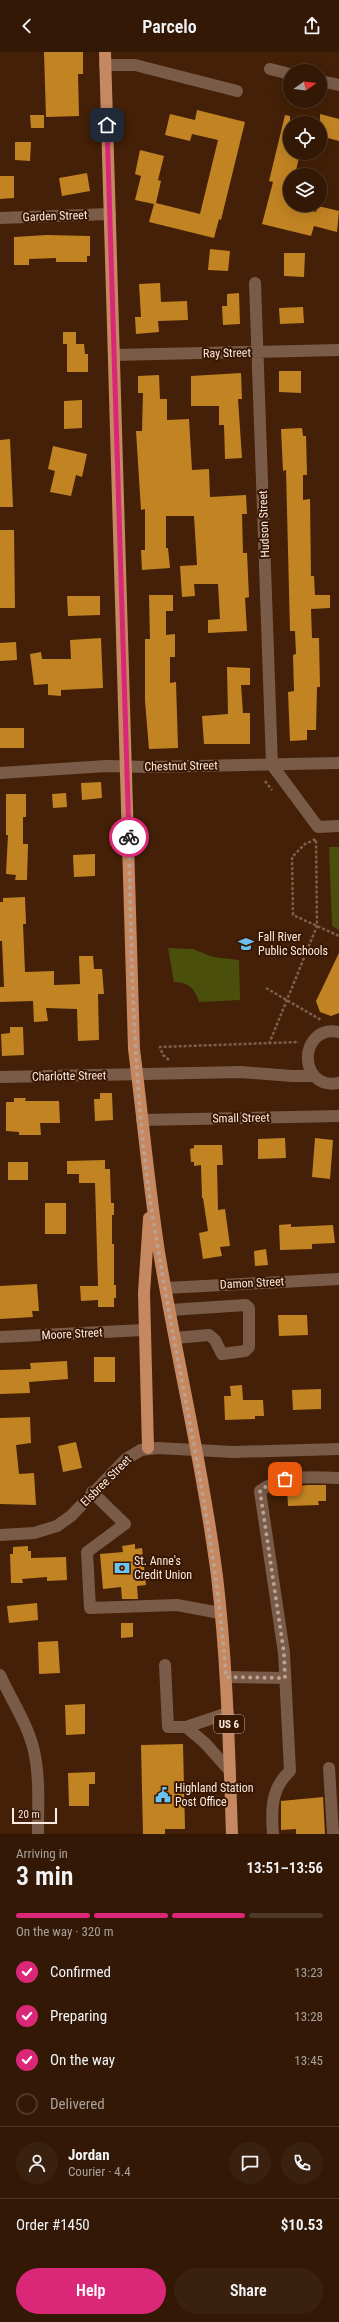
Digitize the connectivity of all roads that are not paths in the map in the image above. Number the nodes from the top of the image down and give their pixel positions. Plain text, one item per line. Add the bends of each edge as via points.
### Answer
1 (105, 52) edge
2 (105, 65) junction
3 (270, 69) dead end
4 (283, 72) edge
5 (327, 82) edge
6 (339, 85) edge
7 (237, 91) dead end
8 (110, 214) junction
9 (0, 218) edge
10 (255, 283) dead end
11 (339, 350) edge
12 (259, 353) junction
13 (114, 355) junction
14 (339, 763) edge
15 (272, 765) junction
16 (127, 767) junction
17 (0, 773) edge
18 (339, 826) edge
19 (339, 1032) edge
20 (137, 1074) junction
21 (314, 1076) junction
22 (0, 1077) edge
23 (339, 1083) edge
24 (339, 1116) edge
25 (142, 1120) junction
26 (150, 1195) junction
27 (339, 1279) edge
28 (166, 1288) junction
29 (170, 1310) junction
30 (144, 1330) junction
31 (0, 1337) edge
32 (175, 1338) junction
33 (148, 1448) junction
34 (339, 1450) edge
35 (196, 1451) junction
36 (339, 1478) edge
37 (92, 1492) junction
38 (0, 1535) edge
39 (220, 1613) junction
40 (165, 1665) dead end
41 (0, 1675) edge
42 (226, 1677) junction
43 (285, 1678) junction
44 (228, 1713) junction
45 (186, 1727) junction
46 (329, 1768) dead end
47 (230, 1771) junction
48 (38, 1834) edge
49 (232, 1834) edge
50 (273, 1834) edge
51 (333, 1834) edge

1 - 2 main road, US 6
2 - 7 street via 135,65
2 - 8 main road, US 6
3 - 4 street
5 - 6 street
8 - 9 street, Garden Street
8 - 13 main road, US 6
10 - 12 street, Hudson Street
11 - 12 street, Ray Street
12 - 13 street, Ray Street
12 - 15 street, Hudson Street
13 - 16 main road, US 6
14 - 15 street, Chestnut Street
15 - 16 street, Chestnut Street
15 - 18 street via 318,827
16 - 17 street, Chestnut Street
16 - 20 main road, US 6 via 134,1049
19 - 21 street via 324,1033 311,1044 307,1061
20 - 21 street, Charlotte Street via 241,1072
20 - 22 street, Charlotte Street
20 - 25 main road, US 6
21 - 23 street, Charlotte Street via 325,1082
24 - 25 street, Small Street
25 - 26 main road, US 6
26 - 28 main road, US 6
26 - 30 main road
27 - 28 street, Damon Street
28 - 29 main road, US 6
29 - 32 main road, US 6
29 - 32 street via 246,1305 248,1308 249,1347 245,1351 222,1354 209,1335
30 - 31 street, Moore Street
30 - 33 main road
32 - 35 main road, US 6
33 - 35 street, Elsbree Street
33 - 37 street, Elsbree Street via 126,1459
34 - 35 street, Elsbree Street
35 - 39 main road, US 6 via 214,1554
36 - 43 street via 285,1479 271,1483 260,1491 284,1653
37 - 38 street, Elsbree Street via 71,1516 57,1526 34,1533
37 - 39 street via 125,1524 87,1552 90,1608 172,1605
39 - 42 main road, US 6
40 - 45 street via 168,1727
41 - 48 street via 34,1750
42 - 43 street
42 - 44 main road, US 6
43 - 50 street via 290,1770 281,1780 273,1797
44 - 45 street
44 - 47 main road, US 6
45 - 47 street via 205,1743
46 - 51 street
47 - 49 main road, US 6

